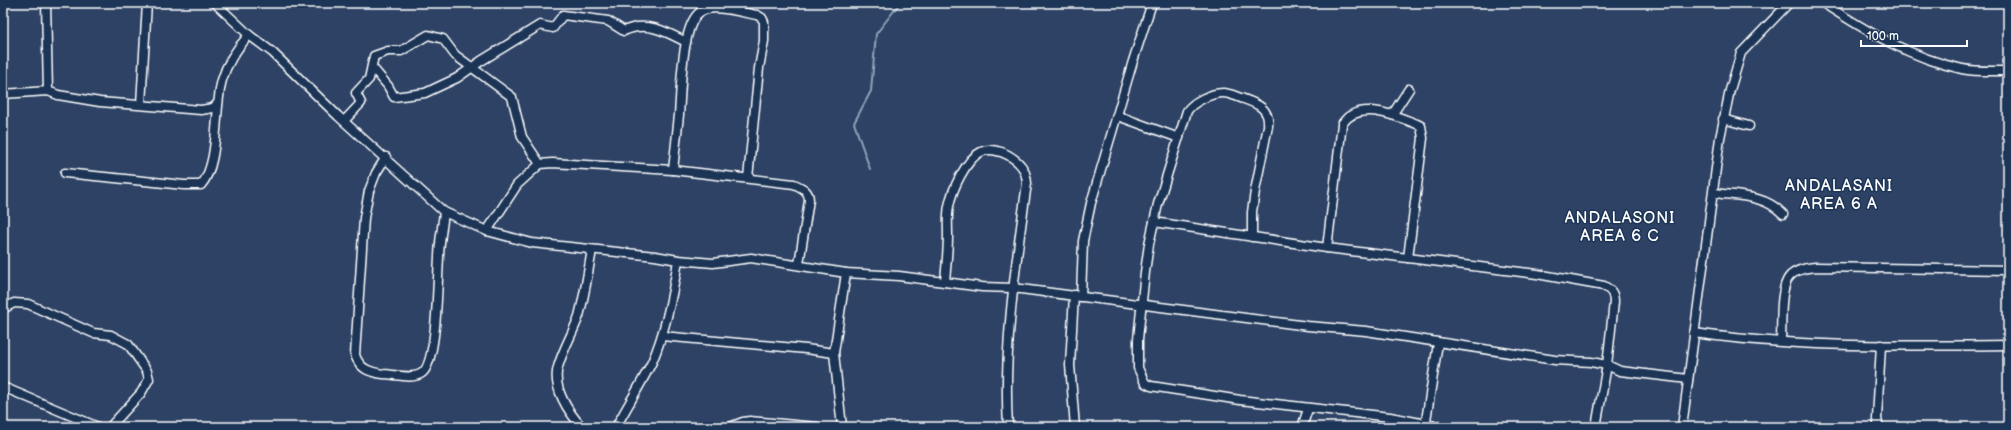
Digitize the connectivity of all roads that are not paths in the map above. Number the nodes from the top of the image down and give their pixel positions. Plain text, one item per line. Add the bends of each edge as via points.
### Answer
1 (46, 3) edge
2 (148, 3) edge
3 (215, 3) edge
4 (1152, 3) edge
5 (1789, 3) edge
6 (1822, 3) edge
7 (249, 35) junction
8 (686, 42) junction
9 (372, 67) junction
10 (472, 67) junction
11 (2008, 71) edge
12 (1409, 89) dead end
13 (48, 91) junction
14 (3, 94) edge
15 (218, 103) junction
16 (141, 104) junction
17 (1392, 115) junction
18 (1118, 116) junction
19 (1723, 119) junction
20 (344, 121) junction
21 (1750, 126) dead end
22 (1179, 138) junction
23 (386, 158) junction
24 (540, 164) junction
25 (673, 170) junction
26 (65, 173) dead end
27 (748, 178) junction
28 (1714, 192) junction
29 (444, 212) junction
30 (1783, 214) dead end
31 (1154, 222) junction
32 (488, 230) junction
33 (1252, 237) junction
34 (1327, 248) junction
35 (592, 250) junction
36 (1408, 258) junction
37 (678, 260) junction
38 (799, 264) junction
39 (2008, 270) edge
40 (846, 272) junction
41 (945, 282) junction
42 (1013, 288) junction
43 (1078, 296) junction
44 (1142, 304) junction
45 (3, 309) edge
46 (1694, 334) junction
47 (662, 336) junction
48 (1781, 341) junction
49 (1438, 343) junction
50 (1881, 345) junction
51 (2008, 345) edge
52 (834, 353) junction
53 (1607, 365) junction
54 (1688, 379) junction
55 (3, 387) edge
56 (1308, 409) junction
57 (1425, 425) edge
58 (98, 427) edge
59 (110, 427) edge
60 (582, 427) edge
61 (616, 427) edge
62 (730, 427) edge
63 (817, 427) edge
64 (842, 427) edge
65 (1008, 427) edge
66 (1076, 427) edge
67 (1302, 427) edge
68 (1441, 427) edge
69 (1596, 427) edge
70 (1682, 427) edge
71 (1879, 427) edge

1 - 13 street
2 - 16 street
3 - 7 street
4 - 18 street
5 - 19 street via 1741,53
6 - 11 street via 1895,46 1924,57 1963,69
7 - 15 street via 227,66
7 - 20 street via 277,57
8 - 10 street via 650,27 633,27 624,32 608,21 562,15 553,28 540,25
8 - 25 street
8 - 27 street via 694,18 700,11 707,9 757,15 764,22
9 - 10 street via 394,97 425,93 457,78
9 - 10 street via 374,56 388,51 402,51 428,35 443,40 455,55
9 - 20 street via 369,79 356,93 361,103
10 - 24 street via 512,97 522,137
12 - 17 street
13 - 14 street
13 - 16 street via 100,102
15 - 16 street via 213,108 201,110
15 - 26 street via 214,147 208,173 201,185 184,186
17 - 34 street via 1362,111 1352,113 1342,124
17 - 36 street via 1417,124 1423,130
18 - 22 street
18 - 43 street via 1091,204 1083,241
19 - 21 street
19 - 28 street
20 - 23 street
22 - 31 street
22 - 33 street via 1190,107 1217,94 1229,94 1256,103 1266,112 1268,126 1254,198
23 - 29 street
23 - 29 street via 376,173 369,191 364,218 355,355 365,370 411,376 428,368 434,335
24 - 25 street
24 - 32 street via 517,185
25 - 27 street
27 - 38 street via 794,184 806,190 809,195
28 - 30 street via 1757,198 1776,207
28 - 46 street
29 - 32 street
31 - 33 street
31 - 44 street
32 - 35 street via 532,243
33 - 34 street
34 - 36 street
35 - 37 street
35 - 60 street via 582,306 558,367 557,379 566,404
36 - 53 street via 1537,274 1604,286 1614,295
37 - 38 street via 713,263 751,258
37 - 47 street
38 - 40 street
39 - 48 street via 1816,267 1797,271 1789,277 1783,294
40 - 41 street
40 - 52 street
41 - 42 street
41 - 42 street via 947,216 953,192 958,179 971,160 981,152 989,150 1003,152 1018,160 1026,175
42 - 43 street
42 - 65 street via 1008,342
43 - 44 street
43 - 66 street via 1070,365
44 - 49 street via 1366,331
44 - 56 street via 1138,368 1145,383 1232,399
45 - 59 street via 14,303 28,304 93,333 111,335 128,344 149,379 141,393
46 - 48 street via 1740,340
46 - 54 street
47 - 52 street
47 - 61 street via 652,362
48 - 50 street
49 - 53 street
49 - 57 street
50 - 51 street
50 - 71 street via 1877,418
52 - 64 street
53 - 54 street via 1620,371
53 - 69 street
54 - 70 street
55 - 58 street
56 - 57 street via 1390,417
56 - 67 street
57 - 68 street
62 - 63 street via 750,421

